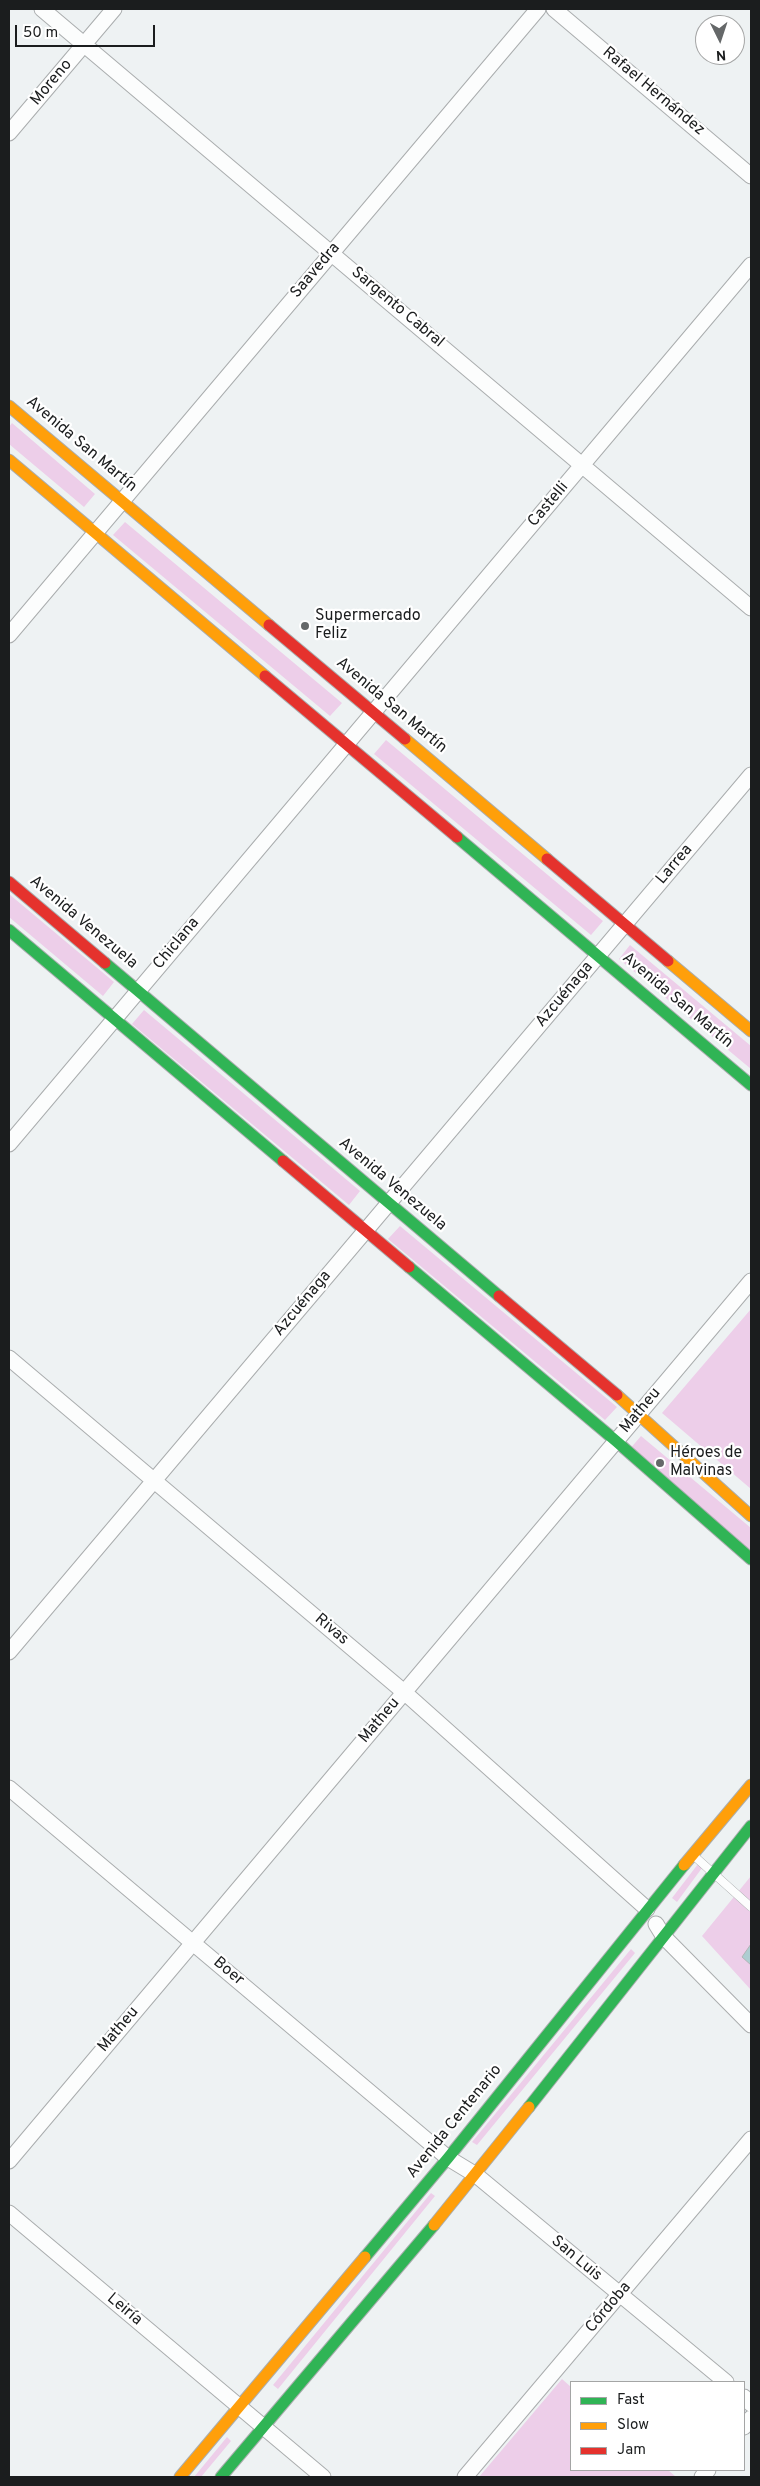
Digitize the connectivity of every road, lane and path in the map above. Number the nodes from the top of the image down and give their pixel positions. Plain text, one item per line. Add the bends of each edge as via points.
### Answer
1 (42, 9) edge
2 (114, 9) edge
3 (538, 9) edge
4 (554, 9) edge
5 (84, 44) junction
6 (9, 134) edge
7 (751, 176) edge
8 (331, 253) junction
9 (751, 265) edge
10 (9, 406) edge
11 (9, 460) edge
12 (582, 465) junction
13 (122, 501) junction
14 (95, 533) junction
15 (751, 608) edge
16 (9, 634) edge
17 (373, 713) junction
18 (346, 744) junction
19 (751, 775) edge
20 (9, 882) edge
21 (624, 924) junction
22 (9, 930) edge
23 (598, 956) junction
24 (138, 991) junction
25 (114, 1019) junction
26 (751, 1031) edge
27 (751, 1085) edge
28 (9, 1144) edge
29 (388, 1203) junction
30 (365, 1231) junction
31 (751, 1281) edge
32 (9, 1358) edge
33 (639, 1414) junction
34 (616, 1442) junction
35 (154, 1481) junction
36 (751, 1516) edge
37 (751, 1559) edge
38 (9, 1652) edge
39 (404, 1692) junction
40 (751, 1785) edge
41 (9, 1788) edge
42 (751, 1826) edge
43 (693, 1855) junction
44 (714, 1873) junction
45 (751, 1906) edge
46 (647, 1910) junction
47 (660, 1930) junction
48 (193, 1942) junction
49 (751, 2025) edge
50 (751, 2139) edge
51 (448, 2158) junction
52 (9, 2161) edge
53 (476, 2175) junction
54 (9, 2213) edge
55 (620, 2295) junction
56 (725, 2381) edge
57 (239, 2407) junction
58 (263, 2427) junction
59 (180, 2477) edge
60 (221, 2477) edge
61 (323, 2477) edge
62 (466, 2477) edge

1 - 5 street, Sargento Cabral
2 - 5 street, Moreno
3 - 8 street, Saavedra
4 - 7 street, Rafael Hernández
5 - 6 street, Moreno
5 - 8 street, Sargento Cabral
8 - 12 street, Sargento Cabral
8 - 13 street, Saavedra
9 - 12 street, Castelli
10 - 13 street, Avenida San Martín
11 - 14 street, Avenida San Martín
12 - 15 street, Sargento Cabral
12 - 17 street, Castelli
13 - 14 street, Saavedra
13 - 17 street, Avenida San Martín
14 - 16 street, Saavedra
14 - 18 street, Avenida San Martín
17 - 18 street, Castelli
17 - 21 street, Avenida San Martín
18 - 23 street, Avenida San Martín
18 - 24 street, Chiclana
19 - 21 street, Larrea
20 - 24 street, Avenida Venezuela
21 - 23 street, Larrea
21 - 26 street, Avenida San Martín
22 - 25 street
23 - 27 street, Avenida San Martín
23 - 29 street, Azcuénaga
24 - 25 street, Chiclana
24 - 29 street, Avenida Venezuela
25 - 28 street, Chiclana
25 - 30 street
29 - 30 street, Azcuénaga
29 - 33 street, Avenida Venezuela
30 - 34 street
30 - 35 street, Azcuénaga
31 - 33 street, Matheu
32 - 35 street, Rivas
33 - 34 street, Matheu
33 - 36 street, Avenida Venezuela
34 - 37 street
34 - 39 street, Matheu
35 - 38 street, Azcuénaga
35 - 39 street, Rivas
39 - 46 street, Rivas
39 - 48 street, Matheu
40 - 43 street, Avenida Centenario
41 - 48 street, Boer
42 - 44 street
43 - 44 lane
43 - 46 street, Avenida Centenario
44 - 45 lane
44 - 47 street
46 - 47 street
46 - 51 street, Avenida Centenario
47 - 49 street
47 - 53 street
48 - 51 street, Boer
48 - 52 street, Matheu
50 - 55 street, Córdoba
51 - 53 street, San Luis
51 - 57 street, Avenida Centenario
53 - 55 street, San Luis
53 - 58 street
54 - 57 street, Leiría
55 - 56 street, San Luis
55 - 62 street, Córdoba
57 - 58 street, Leiría
57 - 59 street, Avenida Centenario
58 - 60 street
58 - 61 street, Leiría

